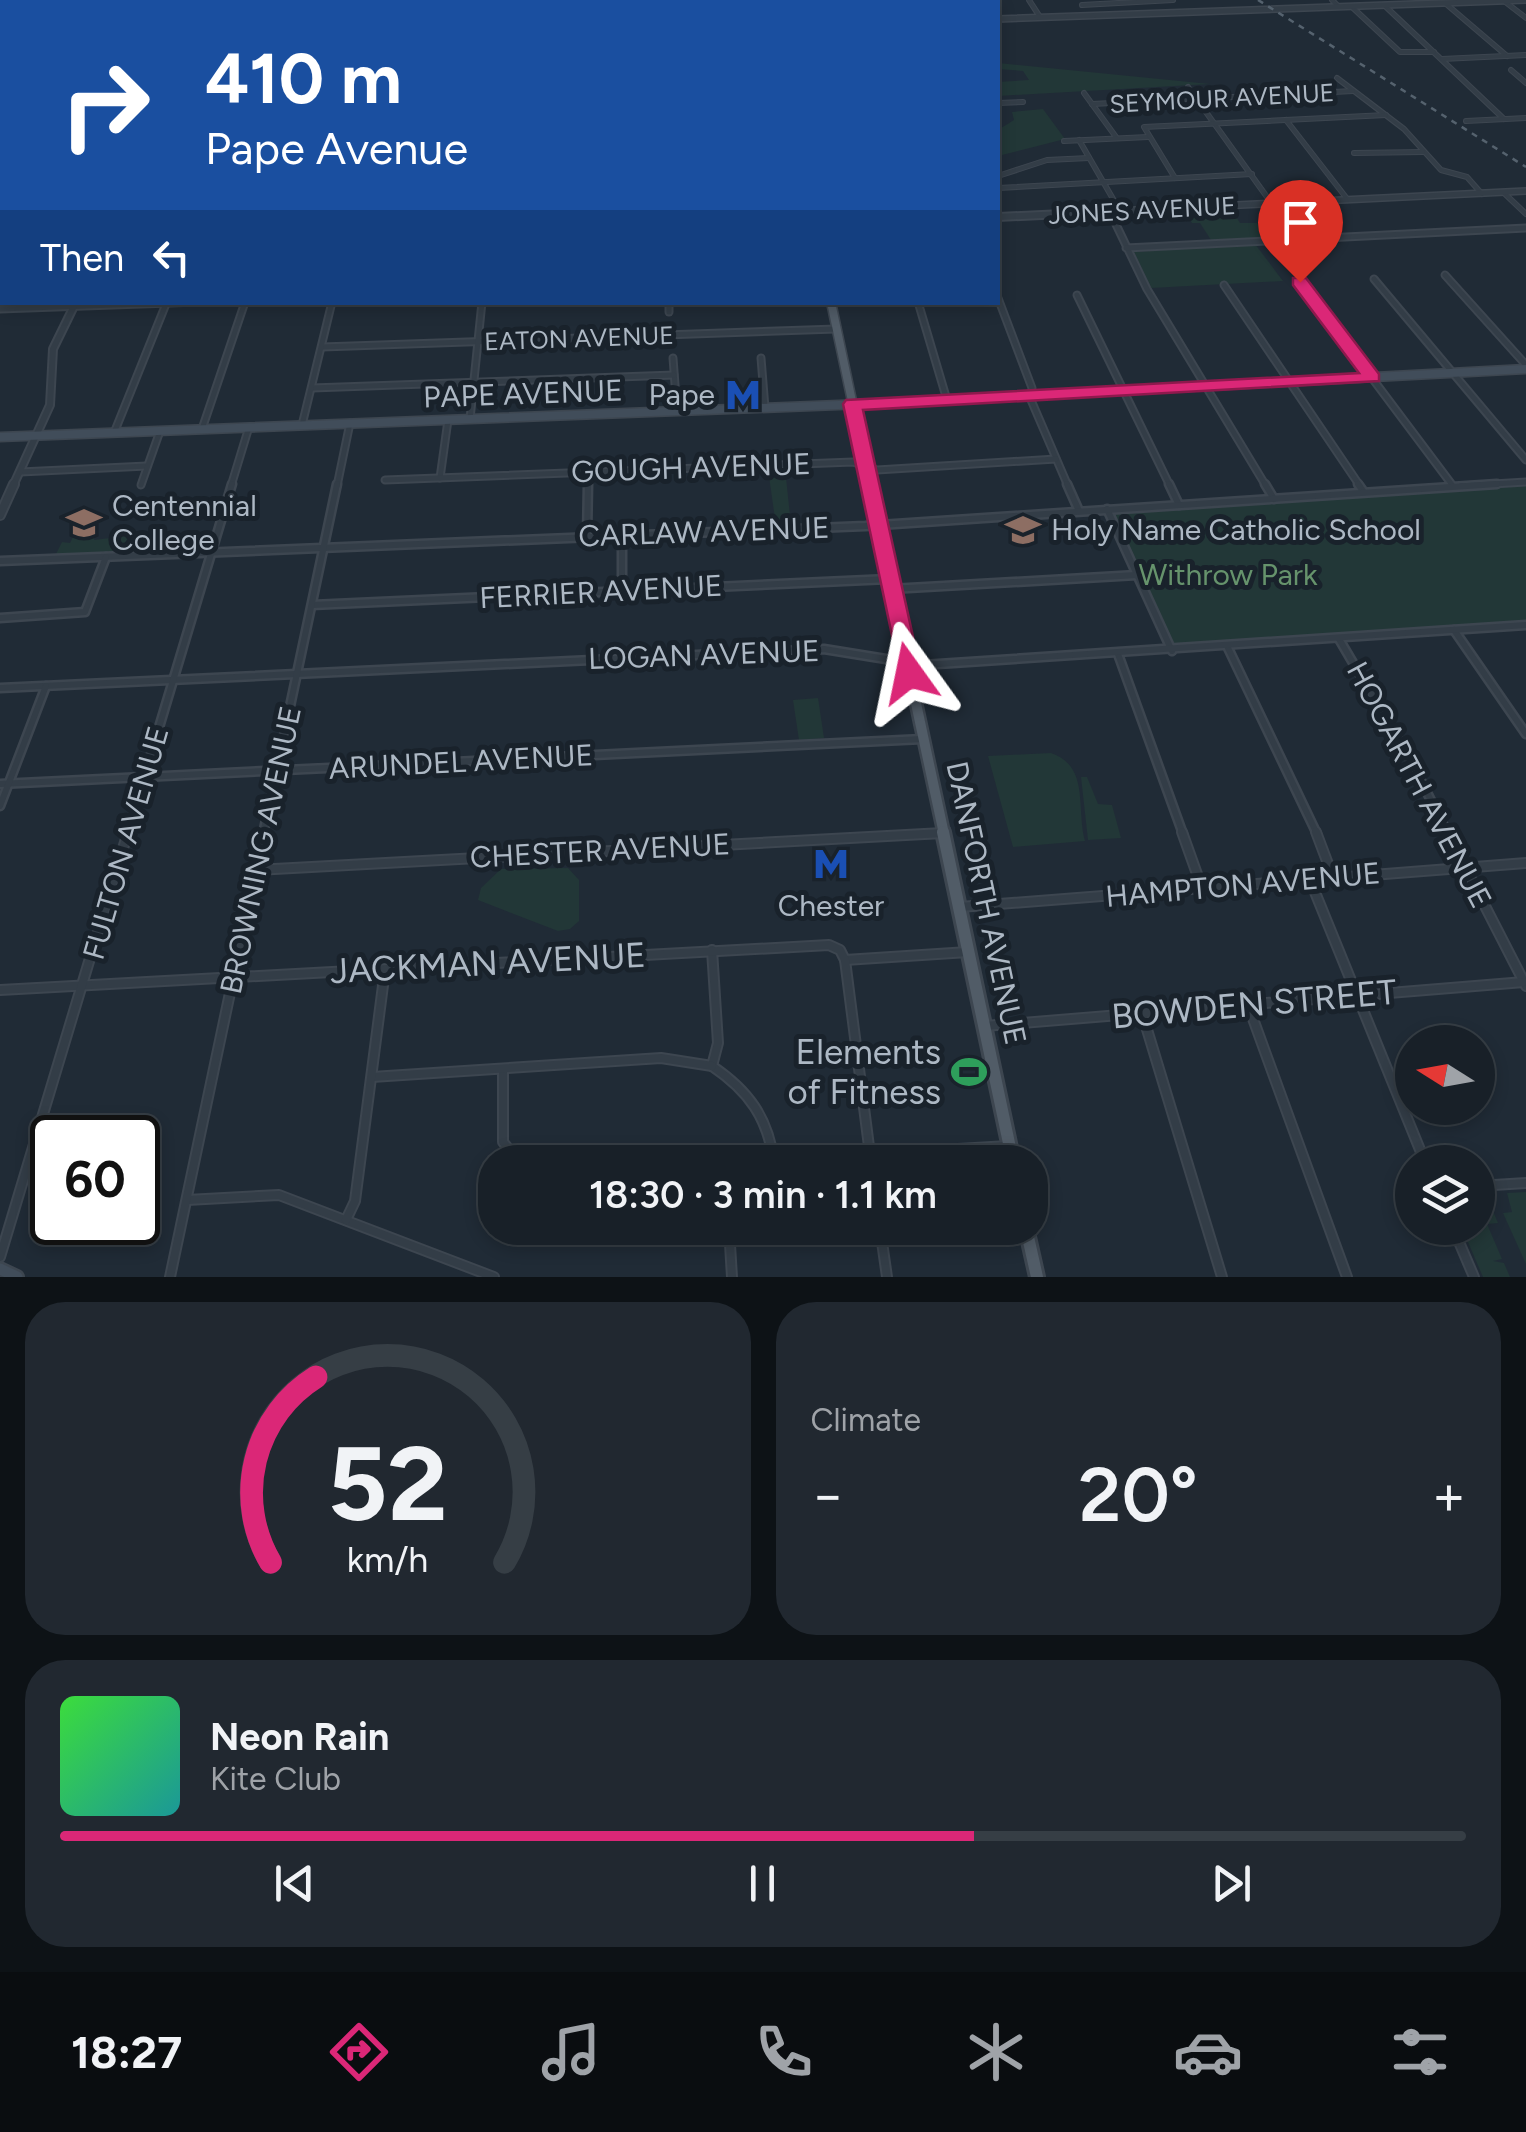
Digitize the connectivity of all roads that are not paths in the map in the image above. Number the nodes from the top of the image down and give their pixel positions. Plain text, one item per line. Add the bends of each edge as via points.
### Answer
1 (1030, 0) edge
2 (1153, 0) edge
3 (1173, 0) edge
4 (1332, 0) edge
5 (1526, 0) edge
6 (1504, 1) edge
7 (1108, 2) edge
8 (1445, 3) junction
9 (1082, 5) dead end
10 (1384, 5) junction
11 (1352, 6) junction
12 (1339, 7) junction
13 (1162, 13) junction
14 (1040, 18) junction
15 (1526, 18) edge
16 (1000, 19) edge
17 (1436, 52) junction
18 (1507, 56) junction
19 (1526, 56) edge
20 (1442, 58) junction
21 (1511, 70) dead end
22 (1337, 78) dead end
23 (1526, 82) edge
24 (1188, 87) dead end
25 (1353, 91) junction
26 (1084, 93) dead end
27 (1196, 98) junction
28 (1023, 102) dead end
29 (1000, 103) edge
30 (1092, 104) junction
31 (1386, 116) junction
32 (1526, 118) edge
33 (1504, 119) junction
34 (1286, 120) junction
35 (1466, 121) dead end
36 (1216, 123) junction
37 (1148, 137) junction
38 (1117, 138) junction
39 (1079, 140) junction
40 (1064, 141) dead end
41 (1424, 152) junction
42 (1354, 153) dead end
43 (1089, 158) junction
44 (1252, 174) junction
45 (1000, 175) edge
46 (1175, 178) junction
47 (1103, 182) junction
48 (1000, 188) edge
49 (1504, 192) junction
50 (1526, 192) edge
51 (1482, 194) junction
52 (1348, 200) junction
53 (1272, 204) junction
54 (1110, 212) junction
55 (1120, 212) junction
56 (1526, 214) edge
57 (1000, 217) edge
58 (1526, 228) edge
59 (1126, 248) junction
60 (1445, 274) dead end
61 (1374, 279) dead end
62 (1300, 282) dead end
63 (1224, 286) dead end
64 (1077, 295) dead end
65 (1000, 304) edge
66 (59, 305) edge
67 (74, 305) edge
68 (165, 305) edge
69 (244, 305) edge
70 (331, 305) edge
71 (482, 305) edge
72 (669, 305) edge
73 (832, 305) edge
74 (919, 305) edge
75 (0, 309) edge
76 (670, 312) dead end
77 (836, 329) junction
78 (478, 342) junction
79 (322, 347) junction
80 (673, 358) dead end
81 (761, 358) dead end
82 (1526, 367) edge
83 (1453, 373) junction
84 (674, 375) junction
85 (1372, 378) junction
86 (473, 382) junction
87 (1290, 382) junction
88 (1205, 386) junction
89 (312, 388) junction
90 (1122, 391) junction
91 (1032, 395) junction
92 (947, 400) junction
93 (852, 404) junction
94 (765, 408) junction
95 (677, 411) junction
96 (448, 419) junction
97 (470, 419) junction
98 (350, 423) junction
99 (302, 425) junction
100 (249, 427) junction
101 (202, 429) junction
102 (160, 431) junction
103 (114, 433) junction
104 (36, 436) junction
105 (0, 438) edge
106 (1056, 459) junction
107 (1526, 460) edge
108 (865, 464) junction
109 (147, 466) junction
110 (20, 472) junction
111 (588, 472) junction
112 (440, 478) junction
113 (385, 480) dead end
114 (1526, 482) edge
115 (140, 485) dead end
116 (1454, 486) junction
117 (1364, 492) junction
118 (1274, 498) junction
119 (1179, 504) junction
120 (1107, 509) junction
121 (1079, 511) junction
122 (0, 515) edge
123 (878, 524) junction
124 (622, 536) junction
125 (587, 538) junction
126 (324, 548) junction
127 (212, 552) junction
128 (106, 558) junction
129 (0, 562) edge
130 (1137, 575) junction
131 (890, 584) junction
132 (622, 591) junction
133 (312, 605) junction
134 (0, 618) edge
135 (1526, 625) edge
136 (1454, 630) junction
137 (1339, 639) junction
138 (1228, 648) junction
139 (1172, 651) junction
140 (1118, 654) junction
141 (907, 664) junction
142 (298, 674) junction
143 (174, 680) junction
144 (46, 685) junction
145 (0, 688) edge
146 (1526, 734) edge
147 (922, 738) junction
148 (278, 771) junction
149 (145, 777) junction
150 (4, 784) edge
151 (0, 806) edge
152 (943, 833) junction
153 (1526, 863) edge
154 (1466, 868) junction
155 (256, 870) junction
156 (1334, 877) junction
157 (1310, 880) junction
158 (1202, 888) junction
159 (959, 907) junction
160 (712, 950) junction
161 (969, 952) junction
162 (845, 960) junction
163 (385, 970) junction
164 (233, 978) junction
165 (1525, 984) edge
166 (84, 986) junction
167 (0, 990) edge
168 (1357, 996) junction
169 (1248, 1005) junction
170 (1142, 1014) junction
171 (985, 1026) junction
172 (712, 1066) junction
173 (503, 1069) junction
174 (372, 1077) junction
175 (506, 1145) edge
176 (772, 1145) edge
177 (868, 1145) edge
178 (1009, 1145) edge
179 (1419, 1145) edge
180 (1526, 1183) edge
181 (1495, 1185) edge
182 (186, 1200) junction
183 (346, 1220) junction
184 (730, 1245) edge
185 (882, 1245) edge
186 (1030, 1245) edge
187 (1460, 1245) edge
188 (0, 1257) edge
189 (0, 1269) edge
190 (17, 1277) edge
191 (170, 1277) edge
192 (494, 1277) edge
193 (732, 1277) edge
194 (887, 1277) edge
195 (1037, 1277) edge
196 (1222, 1277) edge
197 (1347, 1277) edge
198 (1474, 1277) edge

1 - 14 street
2 - 3 street
2 - 7 street
2 - 13 street
4 - 12 street
5 - 6 street
6 - 8 street
6 - 15 street
7 - 9 street
8 - 10 street
8 - 18 street
10 - 11 street
10 - 17 street
11 - 12 street
11 - 17 street via 1400,52
12 - 13 street
13 - 14 street
14 - 16 street
17 - 20 street
18 - 19 street
18 - 20 street
20 - 33 street
21 - 23 street
22 - 25 street
24 - 27 street
25 - 27 street, SEYMOUR AVENUE
25 - 31 street
26 - 30 street
27 - 30 street, SEYMOUR AVENUE
27 - 36 street
28 - 29 street
30 - 38 street
31 - 34 street
31 - 41 street
32 - 33 street
33 - 35 street
34 - 36 street
34 - 52 street
36 - 37 street via 1144,126
36 - 44 street
37 - 38 street
37 - 46 street
38 - 39 street
39 - 40 street
39 - 43 street
41 - 42 street
41 - 51 street
43 - 45 street via 1046,160
43 - 47 street
44 - 46 street
44 - 53 street
46 - 47 street
47 - 48 street
47 - 55 street
49 - 50 street, JONES AVENUE
49 - 51 street, JONES AVENUE
49 - 56 street
51 - 52 street, JONES AVENUE
52 - 53 street, JONES AVENUE
53 - 55 street, JONES AVENUE
54 - 55 street, JONES AVENUE
54 - 57 street, JONES AVENUE
54 - 59 street
58 - 59 street
59 - 88 street
60 - 82 street
61 - 83 street
62 - 85 street
63 - 87 street
64 - 90 street
65 - 91 street
66 - 75 street
67 - 104 street via 53,349 50,405
68 - 103 street
69 - 101 street
70 - 79 street
71 - 78 street
72 - 76 street
73 - 77 main road, DANFORTH AVENUE
74 - 92 street
77 - 78 street, EATON AVENUE
77 - 93 main road, DANFORTH AVENUE
78 - 79 street, EATON AVENUE
78 - 86 street
79 - 89 street
80 - 84 street
81 - 94 street
82 - 83 main road, PAPE AVENUE
83 - 85 main road, PAPE AVENUE
83 - 107 street
84 - 86 street
84 - 95 street
85 - 87 main road, PAPE AVENUE
85 - 116 street
86 - 89 street
86 - 97 street
87 - 88 main road, PAPE AVENUE
87 - 117 street
88 - 90 main road, PAPE AVENUE
88 - 118 street
89 - 99 street
90 - 91 main road, PAPE AVENUE
90 - 119 street
91 - 92 main road, PAPE AVENUE
91 - 106 street
92 - 93 main road, PAPE AVENUE
93 - 94 main road, PAPE AVENUE
93 - 108 main road, DANFORTH AVENUE
94 - 95 main road, PAPE AVENUE
95 - 97 main road, PAPE AVENUE
96 - 97 main road, PAPE AVENUE
96 - 98 main road, PAPE AVENUE
96 - 112 street
98 - 99 main road, PAPE AVENUE
98 - 126 street, BROWNING AVENUE
99 - 100 main road, PAPE AVENUE
100 - 101 main road, PAPE AVENUE
100 - 127 street, FULTON AVENUE
101 - 102 main road, PAPE AVENUE
102 - 103 main road, PAPE AVENUE
102 - 109 street
103 - 104 main road, PAPE AVENUE
104 - 105 main road, PAPE AVENUE
104 - 110 street
106 - 108 street, GOUGH AVENUE via 878,470
106 - 121 street
108 - 111 street, GOUGH AVENUE
108 - 123 main road, DANFORTH AVENUE
109 - 110 street
109 - 115 street
110 - 122 street
111 - 112 street, GOUGH AVENUE
111 - 125 street
112 - 113 street, GOUGH AVENUE
114 - 116 street, CARLAW AVENUE
116 - 117 street, CARLAW AVENUE
117 - 118 street, CARLAW AVENUE
118 - 119 street, CARLAW AVENUE
119 - 120 street, CARLAW AVENUE
120 - 121 street, CARLAW AVENUE
120 - 130 street
121 - 123 street, CARLAW AVENUE
123 - 124 street, CARLAW AVENUE
123 - 131 main road, DANFORTH AVENUE
124 - 125 street, CARLAW AVENUE
124 - 132 street
125 - 126 street, CARLAW AVENUE
126 - 127 street, CARLAW AVENUE
126 - 133 street, BROWNING AVENUE
127 - 128 street, CARLAW AVENUE
127 - 143 street, FULTON AVENUE
128 - 129 street, CARLAW AVENUE
128 - 134 street via 82,613
130 - 131 street, FERRIER AVENUE
130 - 139 street
131 - 132 street, FERRIER AVENUE
131 - 141 main road, DANFORTH AVENUE
132 - 133 street, FERRIER AVENUE
133 - 142 street, BROWNING AVENUE
135 - 136 street, LOGAN AVENUE
136 - 137 street, LOGAN AVENUE
136 - 146 street
137 - 138 street, LOGAN AVENUE
137 - 154 street, HOGARTH AVENUE
138 - 139 street, LOGAN AVENUE
138 - 156 street
139 - 140 street, LOGAN AVENUE
140 - 141 street, LOGAN AVENUE
140 - 158 street
141 - 142 street, LOGAN AVENUE via 824,649
141 - 147 main road, DANFORTH AVENUE
142 - 143 street, LOGAN AVENUE
142 - 148 street, BROWNING AVENUE
143 - 144 street, LOGAN AVENUE
143 - 149 street, FULTON AVENUE
144 - 145 street, LOGAN AVENUE
144 - 150 street
147 - 148 street, ARUNDEL AVENUE
147 - 152 main road, DANFORTH AVENUE
148 - 149 street, ARUNDEL AVENUE
148 - 155 street, BROWNING AVENUE
149 - 150 street, ARUNDEL AVENUE
149 - 166 street, FULTON AVENUE
150 - 151 street
152 - 155 street, CHESTER AVENUE
152 - 159 main road, DANFORTH AVENUE
153 - 154 street, HAMPTON AVENUE
154 - 156 street, HAMPTON AVENUE
154 - 165 street, HOGARTH AVENUE
155 - 164 street, BROWNING AVENUE
156 - 157 street, HAMPTON AVENUE
157 - 158 street, HAMPTON AVENUE
157 - 168 street
158 - 159 street, HAMPTON AVENUE
159 - 161 main road, DANFORTH AVENUE
160 - 162 street, JACKMAN AVENUE via 829,945
160 - 163 street, JACKMAN AVENUE
160 - 172 street via 718,1043
161 - 162 street, JACKMAN AVENUE
161 - 171 main road, DANFORTH AVENUE
162 - 177 street
163 - 164 street, JACKMAN AVENUE
163 - 174 street
164 - 166 street, JACKMAN AVENUE
164 - 182 street, BROWNING AVENUE
165 - 168 street, BOWDEN STREET
166 - 167 street, JACKMAN AVENUE
166 - 188 street, FULTON AVENUE
168 - 169 street, BOWDEN STREET
168 - 179 street
169 - 170 street, BOWDEN STREET
169 - 197 street
170 - 171 street, BOWDEN STREET
170 - 196 street
171 - 178 main road, DANFORTH AVENUE
172 - 173 street via 661,1058
172 - 176 street via 759,1106
173 - 174 street
173 - 175 street
174 - 183 street via 355,1201
180 - 181 street
182 - 183 street via 280,1195
182 - 191 street, BROWNING AVENUE
183 - 192 street
184 - 193 street
185 - 194 street
186 - 195 main road
187 - 198 street
189 - 190 main road

